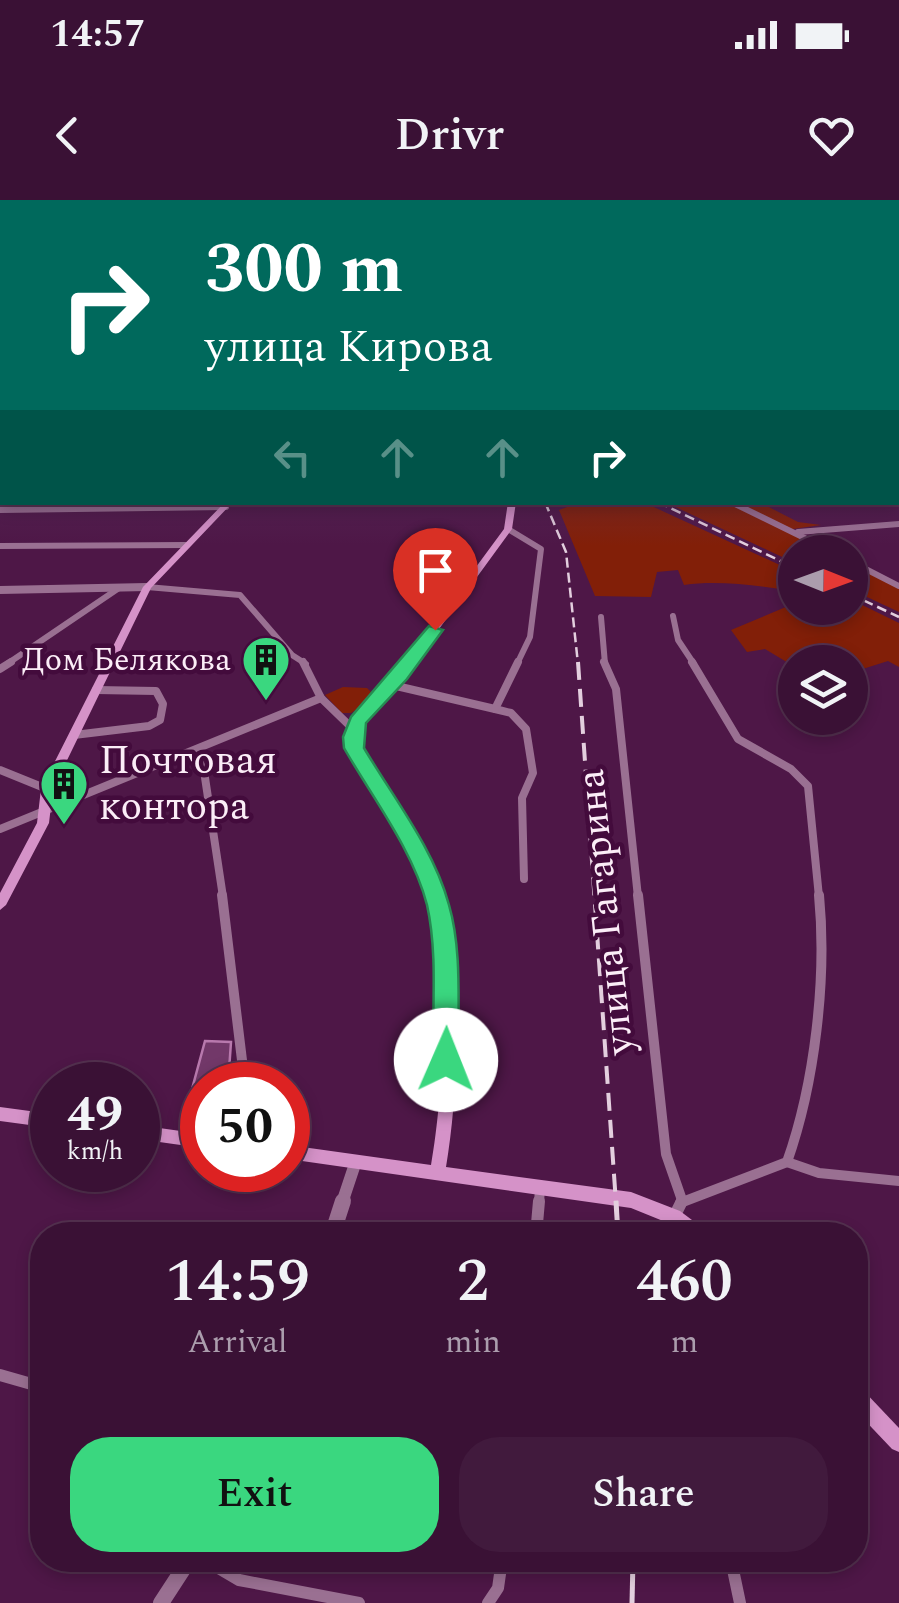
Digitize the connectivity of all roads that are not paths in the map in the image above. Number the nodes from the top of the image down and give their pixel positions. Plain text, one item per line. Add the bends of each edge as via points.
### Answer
1 (228, 505) edge
2 (512, 505) edge
3 (738, 505) edge
4 (0, 510) edge
5 (899, 524) edge
6 (508, 529) junction
7 (796, 532) junction
8 (802, 535) edge
9 (187, 545) junction
10 (0, 546) edge
11 (868, 570) edge
12 (899, 586) edge
13 (147, 587) junction
14 (119, 588) junction
15 (0, 590) edge
16 (673, 616) dead end
17 (601, 617) dead end
18 (0, 668) edge
19 (392, 685) junction
20 (96, 690) junction
21 (321, 698) junction
22 (495, 709) junction
23 (353, 729) junction
24 (74, 734) junction
25 (195, 752) junction
26 (0, 770) edge
27 (47, 789) junction
28 (46, 813) junction
29 (0, 829) edge
30 (524, 879) dead end
31 (0, 905) edge
32 (243, 1062) edge
33 (0, 1114) edge
34 (30, 1118) edge
35 (310, 1155) edge
36 (356, 1161) junction
37 (787, 1162) junction
38 (437, 1174) junction
39 (899, 1181) edge
40 (540, 1188) junction
41 (682, 1200) junction
42 (336, 1222) edge
43 (537, 1222) edge
44 (668, 1222) edge
45 (675, 1222) edge
46 (0, 1375) edge
47 (30, 1384) edge
48 (868, 1410) edge
49 (899, 1442) edge
50 (182, 1572) edge
51 (225, 1572) edge
52 (500, 1572) edge
53 (734, 1572) edge
54 (161, 1603) edge
55 (359, 1603) edge
56 (488, 1603) edge
57 (740, 1603) edge

1 - 4 street
1 - 9 main road
2 - 6 main road
3 - 7 street
5 - 7 street
6 - 19 main road
6 - 22 street via 541,549 530,637
7 - 8 street
9 - 10 street
9 - 13 main road
11 - 12 street
13 - 14 street
13 - 20 main road
13 - 21 street via 240,595 306,663
14 - 15 street
14 - 18 street
16 - 37 street via 678,640 720,703 727,726 808,786 824,946 802,1119
17 - 41 street, улица Гагарина via 601,654 616,688 666,1154
19 - 22 street
19 - 23 main road
20 - 24 main road
20 - 24 street via 156,691 163,704 160,720
21 - 23 street
21 - 25 street
22 - 30 street via 512,713 526,728 533,773 522,798
23 - 38 main road via 354,748 438,905 446,1006
24 - 27 main road
25 - 28 street
25 - 32 street via 218,857
26 - 27 street
27 - 28 main road
28 - 29 street
28 - 31 main road
33 - 34 main road
35 - 36 main road
36 - 38 main road
36 - 42 street
37 - 39 street via 819,1173
37 - 41 street
38 - 40 main road
40 - 43 street
40 - 44 main road via 632,1200
41 - 45 street
46 - 47 street
48 - 49 main road
50 - 54 street
51 - 55 street
52 - 56 street
53 - 57 street

